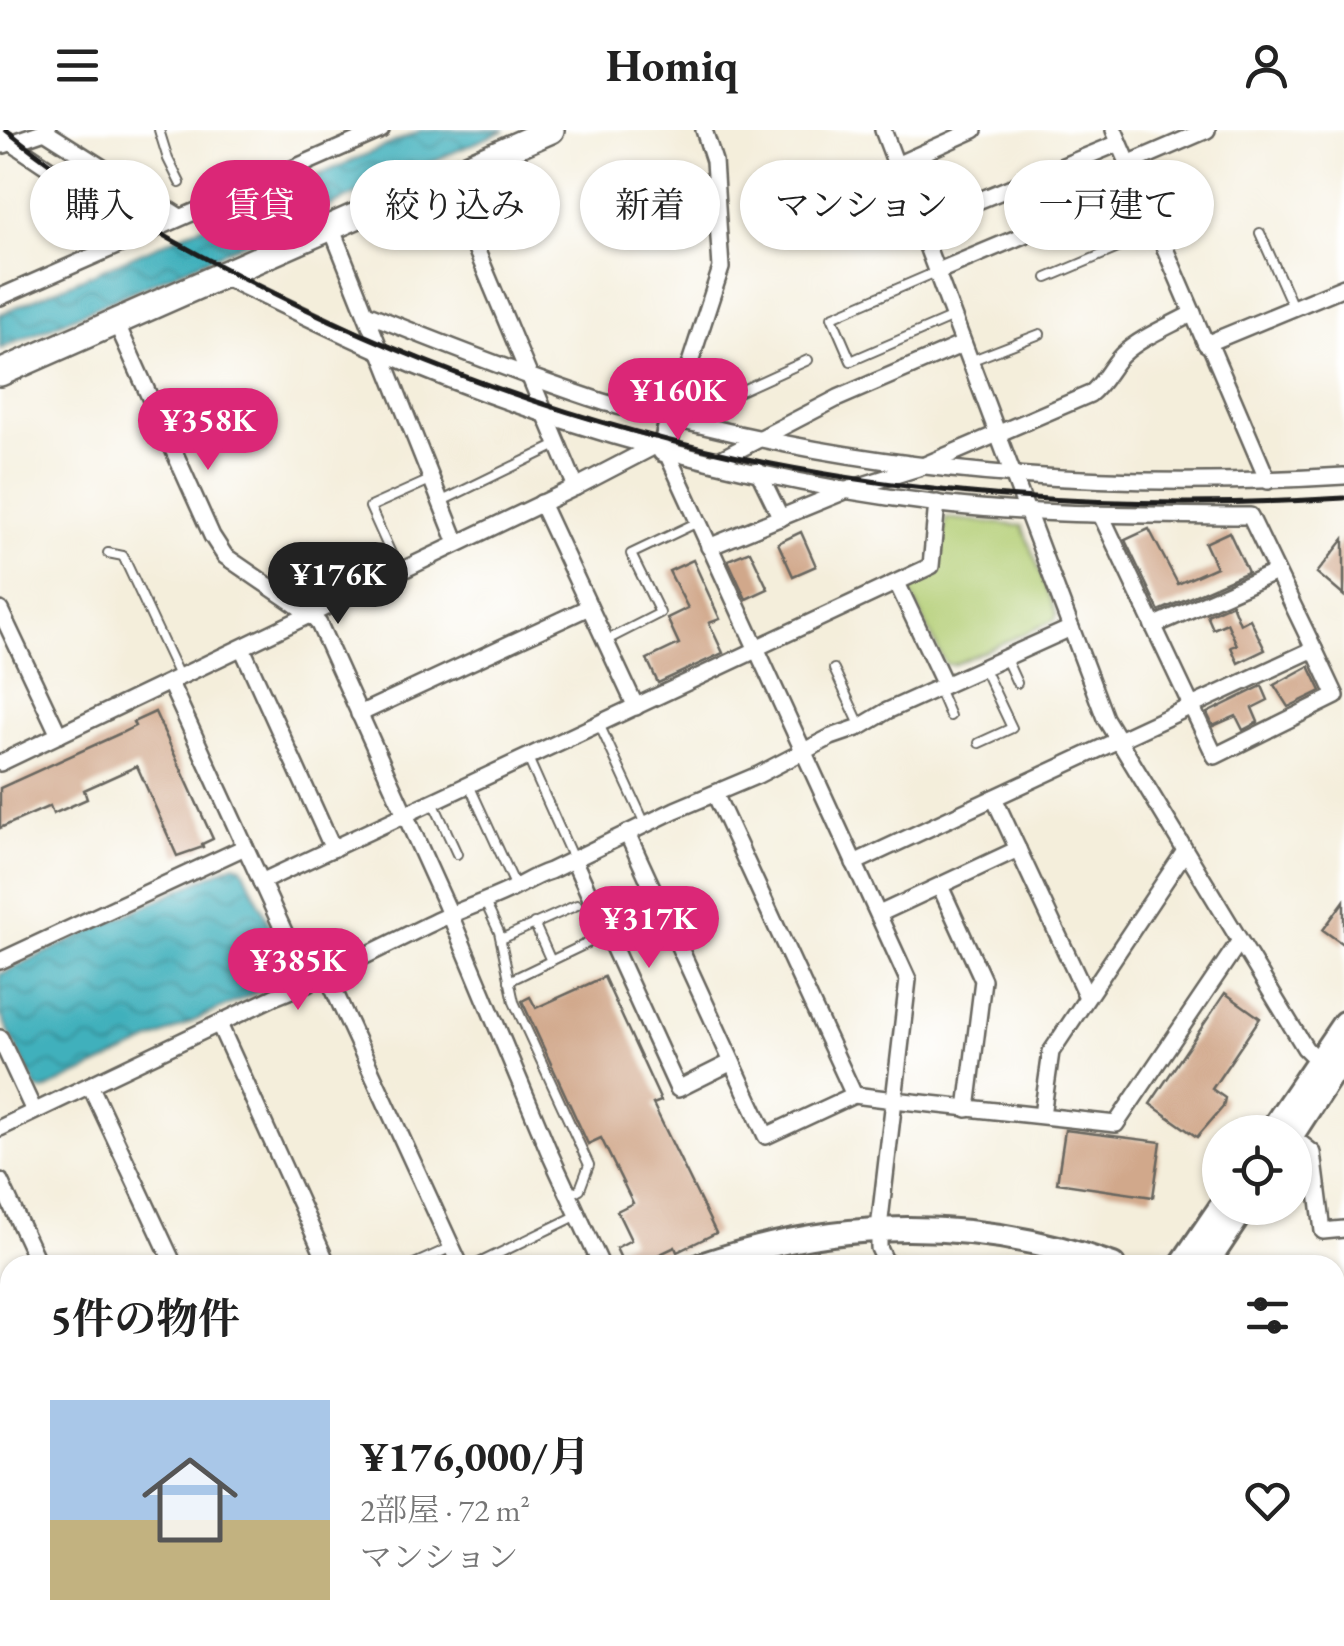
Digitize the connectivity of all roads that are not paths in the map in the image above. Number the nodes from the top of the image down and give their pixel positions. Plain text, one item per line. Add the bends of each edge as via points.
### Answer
1 (45, 130) edge
2 (160, 130) edge
3 (380, 130) edge
4 (551, 130) edge
5 (704, 130) edge
6 (883, 130) edge
7 (974, 130) edge
8 (1207, 130) edge
9 (1117, 136) edge
10 (3, 142) edge
11 (31, 160) edge
12 (484, 160) edge
13 (894, 160) edge
14 (907, 160) edge
15 (1126, 160) edge
16 (1137, 160) edge
17 (180, 183) dead end
18 (984, 196) edge
19 (180, 217) junction
20 (350, 219) edge
21 (170, 221) edge
22 (331, 227) junction
23 (1260, 233) dead end
24 (1004, 243) edge
25 (102, 250) edge
26 (476, 250) edge
27 (928, 250) edge
28 (1113, 250) edge
29 (1166, 250) edge
30 (936, 272) junction
31 (222, 276) junction
32 (1047, 278) dead end
33 (1344, 287) edge
34 (0, 297) edge
35 (1293, 307) junction
36 (366, 312) junction
37 (1193, 313) junction
38 (954, 317) junction
39 (116, 322) junction
40 (1040, 334) dead end
41 (1209, 343) junction
42 (963, 344) junction
43 (382, 352) junction
44 (808, 360) dead end
45 (970, 362) junction
46 (0, 373) edge
47 (528, 375) junction
48 (542, 412) junction
49 (674, 419) junction
50 (997, 432) junction
51 (757, 439) junction
52 (556, 445) junction
53 (661, 449) junction
54 (715, 462) junction
55 (918, 468) junction
56 (758, 471) junction
57 (1015, 476) junction
58 (1344, 476) edge
59 (430, 480) junction
60 (1268, 481) junction
61 (576, 487) junction
62 (850, 489) junction
63 (438, 503) junction
64 (541, 503) junction
65 (937, 504) junction
66 (1026, 512) junction
67 (1101, 515) junction
68 (781, 518) junction
69 (698, 522) junction
70 (457, 543) junction
71 (709, 547) junction
72 (108, 552) dead end
73 (393, 558) dead end
74 (1276, 572) junction
75 (897, 582) junction
76 (589, 606) junction
77 (0, 610) edge
78 (311, 614) junction
79 (1153, 626) junction
80 (1071, 628) junction
81 (606, 641) junction
82 (242, 648) junction
83 (756, 649) junction
84 (1314, 649) junction
85 (1005, 658) junction
86 (982, 667) junction
87 (834, 669) dead end
88 (175, 680) junction
89 (1017, 683) dead end
90 (941, 686) junction
91 (636, 707) junction
92 (1191, 707) junction
93 (359, 714) junction
94 (950, 716) dead end
95 (598, 724) junction
96 (861, 727) junction
97 (59, 735) junction
98 (1118, 740) junction
99 (980, 743) dead end
100 (803, 752) junction
101 (527, 758) junction
102 (0, 764) edge
103 (470, 785) junction
104 (715, 794) junction
105 (994, 798) junction
106 (433, 802) junction
107 (405, 814) junction
108 (646, 826) junction
109 (626, 833) junction
110 (244, 847) junction
111 (1018, 848) junction
112 (332, 849) junction
113 (1185, 851) junction
114 (457, 854) dead end
115 (573, 859) junction
116 (854, 863) junction
117 (261, 882) junction
118 (940, 886) junction
119 (516, 887) junction
120 (484, 900) junction
121 (577, 904) dead end
122 (879, 914) junction
123 (451, 915) junction
124 (534, 924) junction
125 (501, 939) junction
126 (592, 941) dead end
127 (1240, 942) junction
128 (0, 961) edge
129 (551, 961) junction
130 (326, 972) junction
131 (509, 980) junction
132 (308, 984) junction
133 (1086, 997) junction
134 (1344, 1023) edge
135 (219, 1024) junction
136 (0, 1038) edge
137 (1344, 1055) edge
138 (732, 1062) junction
139 (1318, 1062) junction
140 (90, 1085) junction
141 (854, 1095) junction
142 (894, 1100) junction
143 (967, 1109) junction
144 (34, 1111) junction
145 (1282, 1115) edge
146 (1307, 1115) edge
147 (1042, 1116) junction
148 (0, 1128) edge
149 (1312, 1151) edge
150 (0, 1181) edge
151 (569, 1195) junction
152 (578, 1216) junction
153 (1208, 1225) edge
154 (1233, 1225) edge
155 (879, 1228) junction
156 (1344, 1229) edge
157 (452, 1247) junction
158 (34, 1255) edge
159 (169, 1255) edge
160 (323, 1255) edge
161 (434, 1255) edge
162 (456, 1255) edge
163 (497, 1255) edge
164 (596, 1255) edge
165 (734, 1255) edge
166 (882, 1255) edge
167 (1056, 1255) edge
168 (1188, 1255) edge
169 (1213, 1255) edge

1 - 10 street
1 - 19 street
2 - 17 lane
3 - 19 street
4 - 12 main road
5 - 49 street via 714,161 721,268
6 - 13 street
7 - 14 street
8 - 16 street
9 - 15 street
9 - 18 street
10 - 11 street
19 - 21 street
20 - 22 main road
22 - 31 main road
22 - 36 street
23 - 35 lane
24 - 30 street
25 - 34 street
26 - 47 street
27 - 30 street
28 - 32 lane
29 - 37 street
30 - 38 street
30 - 38 lane via 832,317 850,362
31 - 39 main road
31 - 43 street
33 - 35 street
35 - 41 street
36 - 43 street
36 - 47 street
37 - 41 street
37 - 50 street via 1130,348 1090,394
38 - 42 street
39 - 46 main road
39 - 78 street via 225,556
40 - 45 lane
41 - 60 street
42 - 45 street
42 - 51 street
43 - 48 street
43 - 59 street
44 - 49 lane
45 - 50 street
47 - 48 street
47 - 49 street
48 - 52 street
48 - 53 street
49 - 51 street
49 - 53 main road
50 - 55 street
50 - 57 street
51 - 54 street
51 - 55 street
52 - 61 street
52 - 63 lane
53 - 54 street
53 - 61 street
53 - 69 street
54 - 56 street
55 - 57 street
55 - 62 street
56 - 62 street
56 - 68 street
57 - 60 street
57 - 66 street
58 - 60 street
59 - 63 street
59 - 73 lane via 370,507
61 - 64 street
62 - 65 street
62 - 68 street
63 - 70 street
64 - 70 street
64 - 76 street
65 - 66 street
65 - 75 street via 931,566
66 - 67 street
66 - 80 street
67 - 74 street via 1250,516
67 - 79 street
68 - 71 street
69 - 71 street
69 - 81 lane via 631,554 660,613
70 - 78 street
71 - 83 street
72 - 88 lane via 123,556
74 - 79 street
74 - 84 street
75 - 83 street
75 - 90 street
76 - 81 street
76 - 93 street
77 - 97 street
78 - 82 street
78 - 93 street
79 - 92 street
80 - 85 street
80 - 98 street
81 - 91 street
82 - 88 street
82 - 112 street
83 - 91 street
83 - 100 street
84 - 92 street
84 - 92 street via 1336,696 1215,756
85 - 86 street
85 - 89 lane
86 - 90 street
86 - 99 lane via 1012,728
87 - 96 lane
88 - 97 street
88 - 110 street
90 - 94 lane
90 - 96 street
91 - 95 street
92 - 98 street
93 - 107 street
95 - 101 street
95 - 108 lane
96 - 100 street
97 - 102 street
98 - 105 street
98 - 113 street
100 - 104 street
100 - 116 street
101 - 103 street
101 - 115 lane
103 - 106 street
103 - 119 lane
104 - 108 street
104 - 141 street
105 - 111 street
105 - 116 street
106 - 107 street
106 - 114 lane
107 - 112 street
107 - 123 street
108 - 109 street
109 - 115 street
109 - 138 street
110 - 117 street
110 - 128 street
111 - 118 street
111 - 133 street
112 - 117 street
113 - 127 street
113 - 133 street
115 - 119 street
115 - 138 street via 678,1090
116 - 122 street
117 - 132 street
118 - 122 street
118 - 143 street via 982,980
119 - 120 street
120 - 123 street
120 - 125 lane
121 - 124 lane
122 - 142 street via 908,980
123 - 130 street
123 - 151 street
124 - 125 lane
124 - 129 lane
125 - 131 lane
126 - 129 lane
127 - 139 street
127 - 147 street via 1116,1124
129 - 131 lane
130 - 132 street
130 - 157 street
131 - 151 lane via 589,1165 580,1190
132 - 135 street
133 - 147 street via 1051,1052
134 - 139 main road
135 - 140 street
135 - 160 street
136 - 144 street
137 - 146 main road
138 - 141 street via 766,1136
139 - 145 main road
140 - 144 street
140 - 159 street
141 - 142 street
142 - 143 street
142 - 155 street
143 - 147 street
144 - 148 street
149 - 156 street via 1323,1231
150 - 158 street
151 - 152 street
152 - 163 lane
152 - 164 street
153 - 168 main road
154 - 169 main road
155 - 165 main road
155 - 166 street
155 - 167 main road via 966,1230
157 - 161 lane
157 - 162 street

